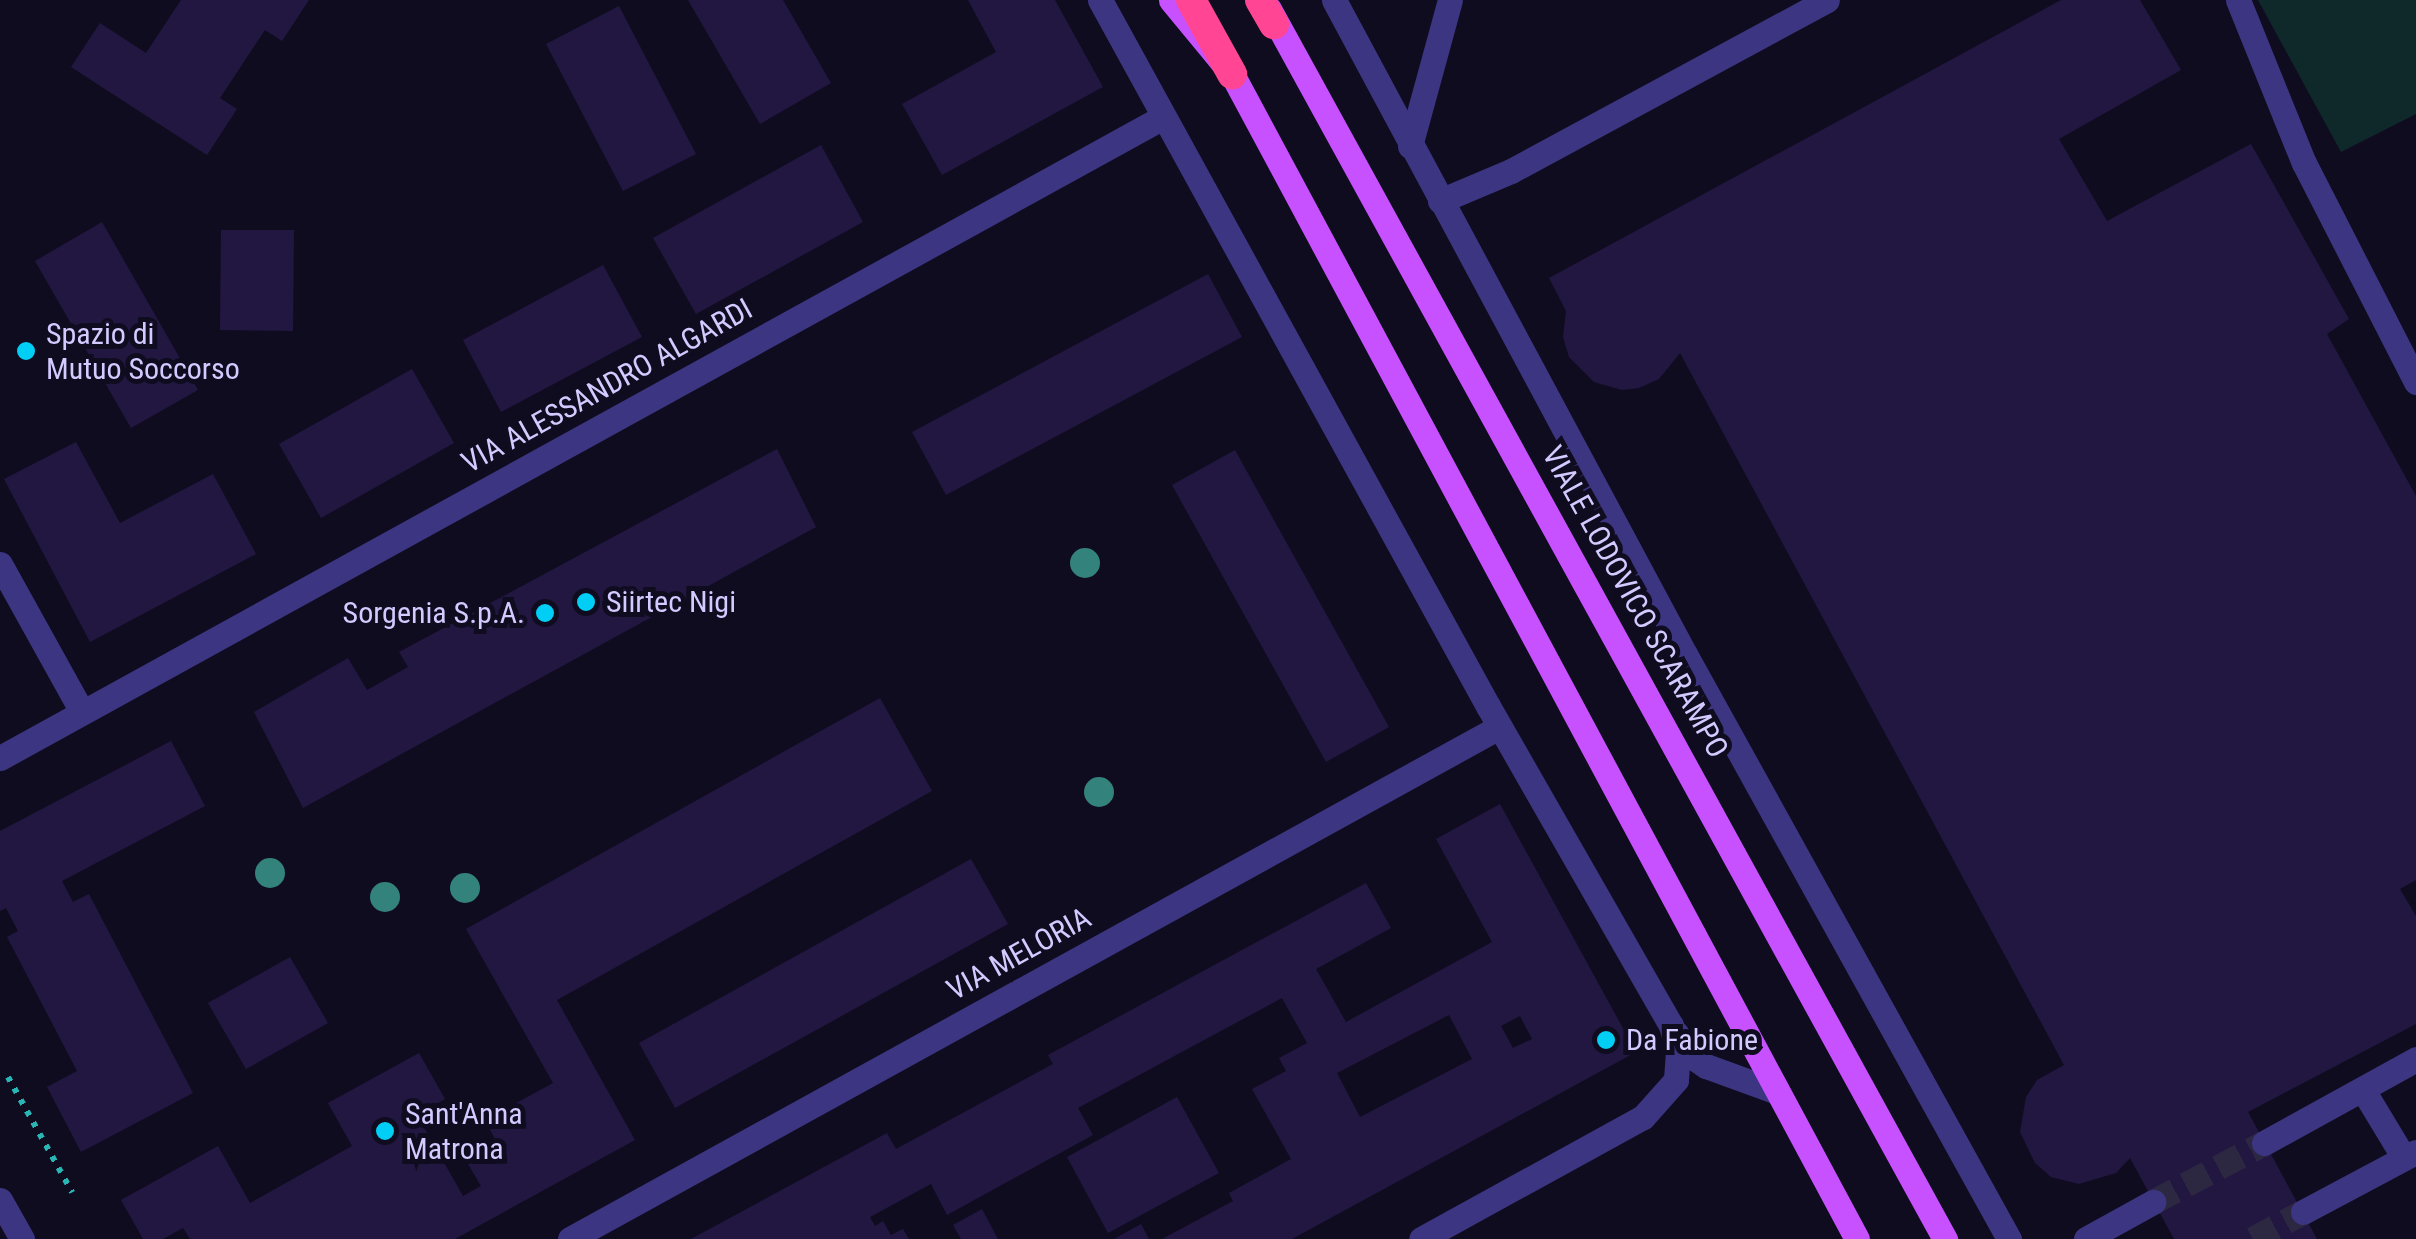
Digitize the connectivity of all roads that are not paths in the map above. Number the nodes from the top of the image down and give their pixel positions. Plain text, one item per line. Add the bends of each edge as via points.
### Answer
1 (1100, 0) edge
2 (1171, 0) edge
3 (1192, 0) edge
4 (1334, 0) edge
5 (1450, 0) edge
6 (1827, 0) edge
7 (2238, 0) edge
8 (1266, 8) edge
9 (1232, 74) junction
10 (1163, 117) junction
11 (1410, 146) junction
12 (1440, 201) junction
13 (2416, 382) edge
14 (0, 564) edge
15 (82, 712) junction
16 (1499, 727) junction
17 (0, 758) edge
18 (1670, 1024) junction
19 (2416, 1059) edge
20 (2362, 1090) junction
21 (1777, 1092) junction
22 (2264, 1143) tunnel mouth
23 (2410, 1155) edge
24 (0, 1200) edge
25 (2153, 1202) tunnel mouth
26 (2302, 1212) tunnel mouth
27 (22, 1239) edge
28 (570, 1239) edge
29 (1421, 1239) edge
30 (1857, 1239) edge
31 (1944, 1239) edge
32 (2010, 1239) edge
33 (2086, 1239) edge

1 - 10 street
2 - 9 main road
3 - 9 highway
4 - 11 street, VIALE LODOVICO SCARAMPO
5 - 11 street
6 - 12 street via 1511,171
7 - 13 street via 2304,163
8 - 31 main road, VIALE LODOVICO SCARAMPO
9 - 21 main road
10 - 15 street, VIA ALESSANDRO ALGARDI
10 - 16 street
11 - 12 street, VIALE LODOVICO SCARAMPO
12 - 32 street, VIALE LODOVICO SCARAMPO
14 - 15 street
15 - 17 street, VIA ALESSANDRO ALGARDI
16 - 18 street
16 - 28 street, VIA MELORIA
18 - 21 street via 1688,1054 1706,1066
18 - 29 street via 1678,1050 1676,1080 1643,1117
19 - 20 street
20 - 22 street
20 - 23 street
21 - 30 main road
23 - 26 street
24 - 27 street
25 - 33 street

